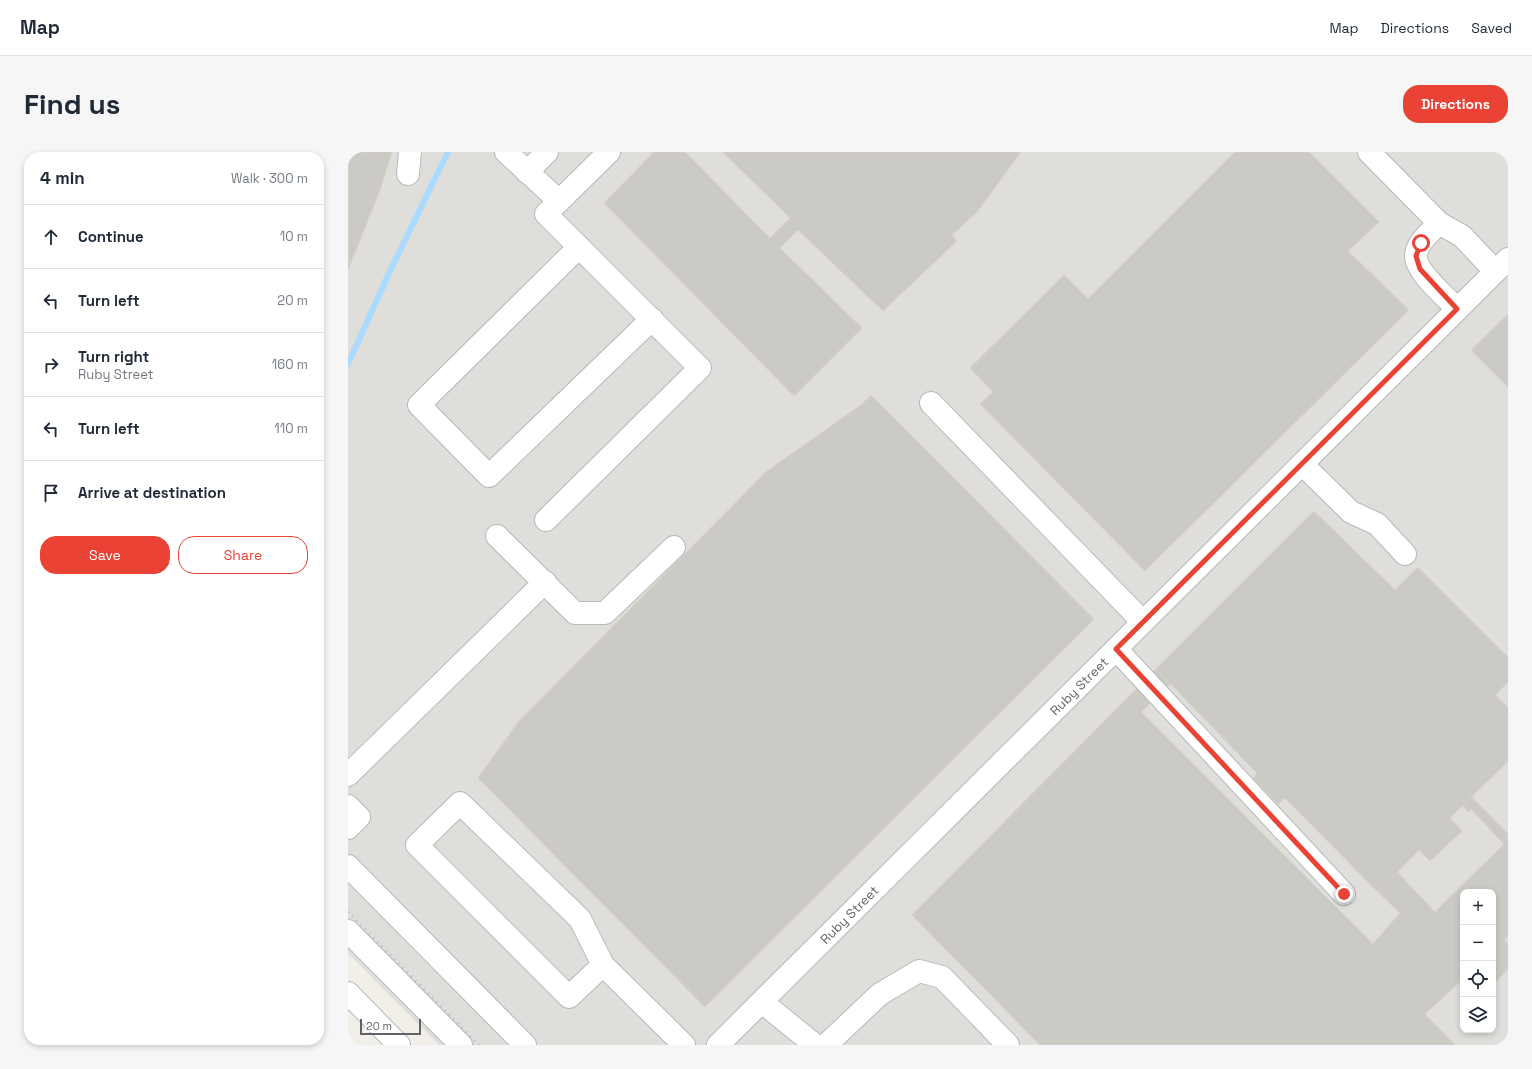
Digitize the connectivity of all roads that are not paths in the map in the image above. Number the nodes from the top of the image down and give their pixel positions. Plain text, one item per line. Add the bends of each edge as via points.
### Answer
1 (410, 152) edge
2 (506, 152) edge
3 (547, 152) edge
4 (608, 152) edge
5 (1369, 152) edge
6 (527, 172) junction
7 (408, 174) dead end
8 (559, 201) junction
9 (1438, 223) junction
10 (579, 247) junction
11 (1502, 265) edge
12 (1457, 309) junction
13 (652, 319) junction
14 (931, 403) dead end
15 (1302, 464) junction
16 (546, 520) dead end
17 (497, 536) dead end
18 (674, 547) dead end
19 (1405, 554) dead end
20 (545, 582) junction
21 (1143, 622) junction
22 (1116, 649) junction
23 (348, 775) edge
24 (348, 806) edge
25 (348, 828) edge
26 (348, 866) edge
27 (1344, 894) dead end
28 (348, 931) edge
29 (603, 965) junction
30 (348, 993) edge
31 (762, 1002) junction
32 (399, 1045) edge
33 (461, 1045) edge
34 (525, 1045) edge
35 (684, 1045) edge
36 (718, 1045) edge
37 (816, 1045) edge
38 (826, 1045) edge
39 (1008, 1045) edge

1 - 7 street
2 - 6 street
3 - 6 street
4 - 8 street
5 - 9 street
6 - 8 street
8 - 10 street via 546,214
9 - 11 street via 1462,236
9 - 12 street via 1421,243 1416,256 1420,269
10 - 13 street
10 - 13 street via 418,405 490,476
11 - 12 street, Ruby Street
12 - 15 street, Ruby Street
13 - 16 street via 700,368
14 - 21 street
15 - 19 street via 1350,512 1377,524
15 - 21 street, Ruby Street
17 - 20 street
18 - 20 street via 605,613 575,613
20 - 23 street
21 - 22 street, Ruby Street
22 - 27 street
22 - 31 street, Ruby Street
24 - 25 street via 359,817
26 - 34 street
28 - 33 street
29 - 29 street via 569,997 417,845 460,803 580,919
29 - 35 street
30 - 32 street
31 - 36 street, Ruby Street
31 - 37 street
38 - 39 street via 880,994 919,971 942,977

